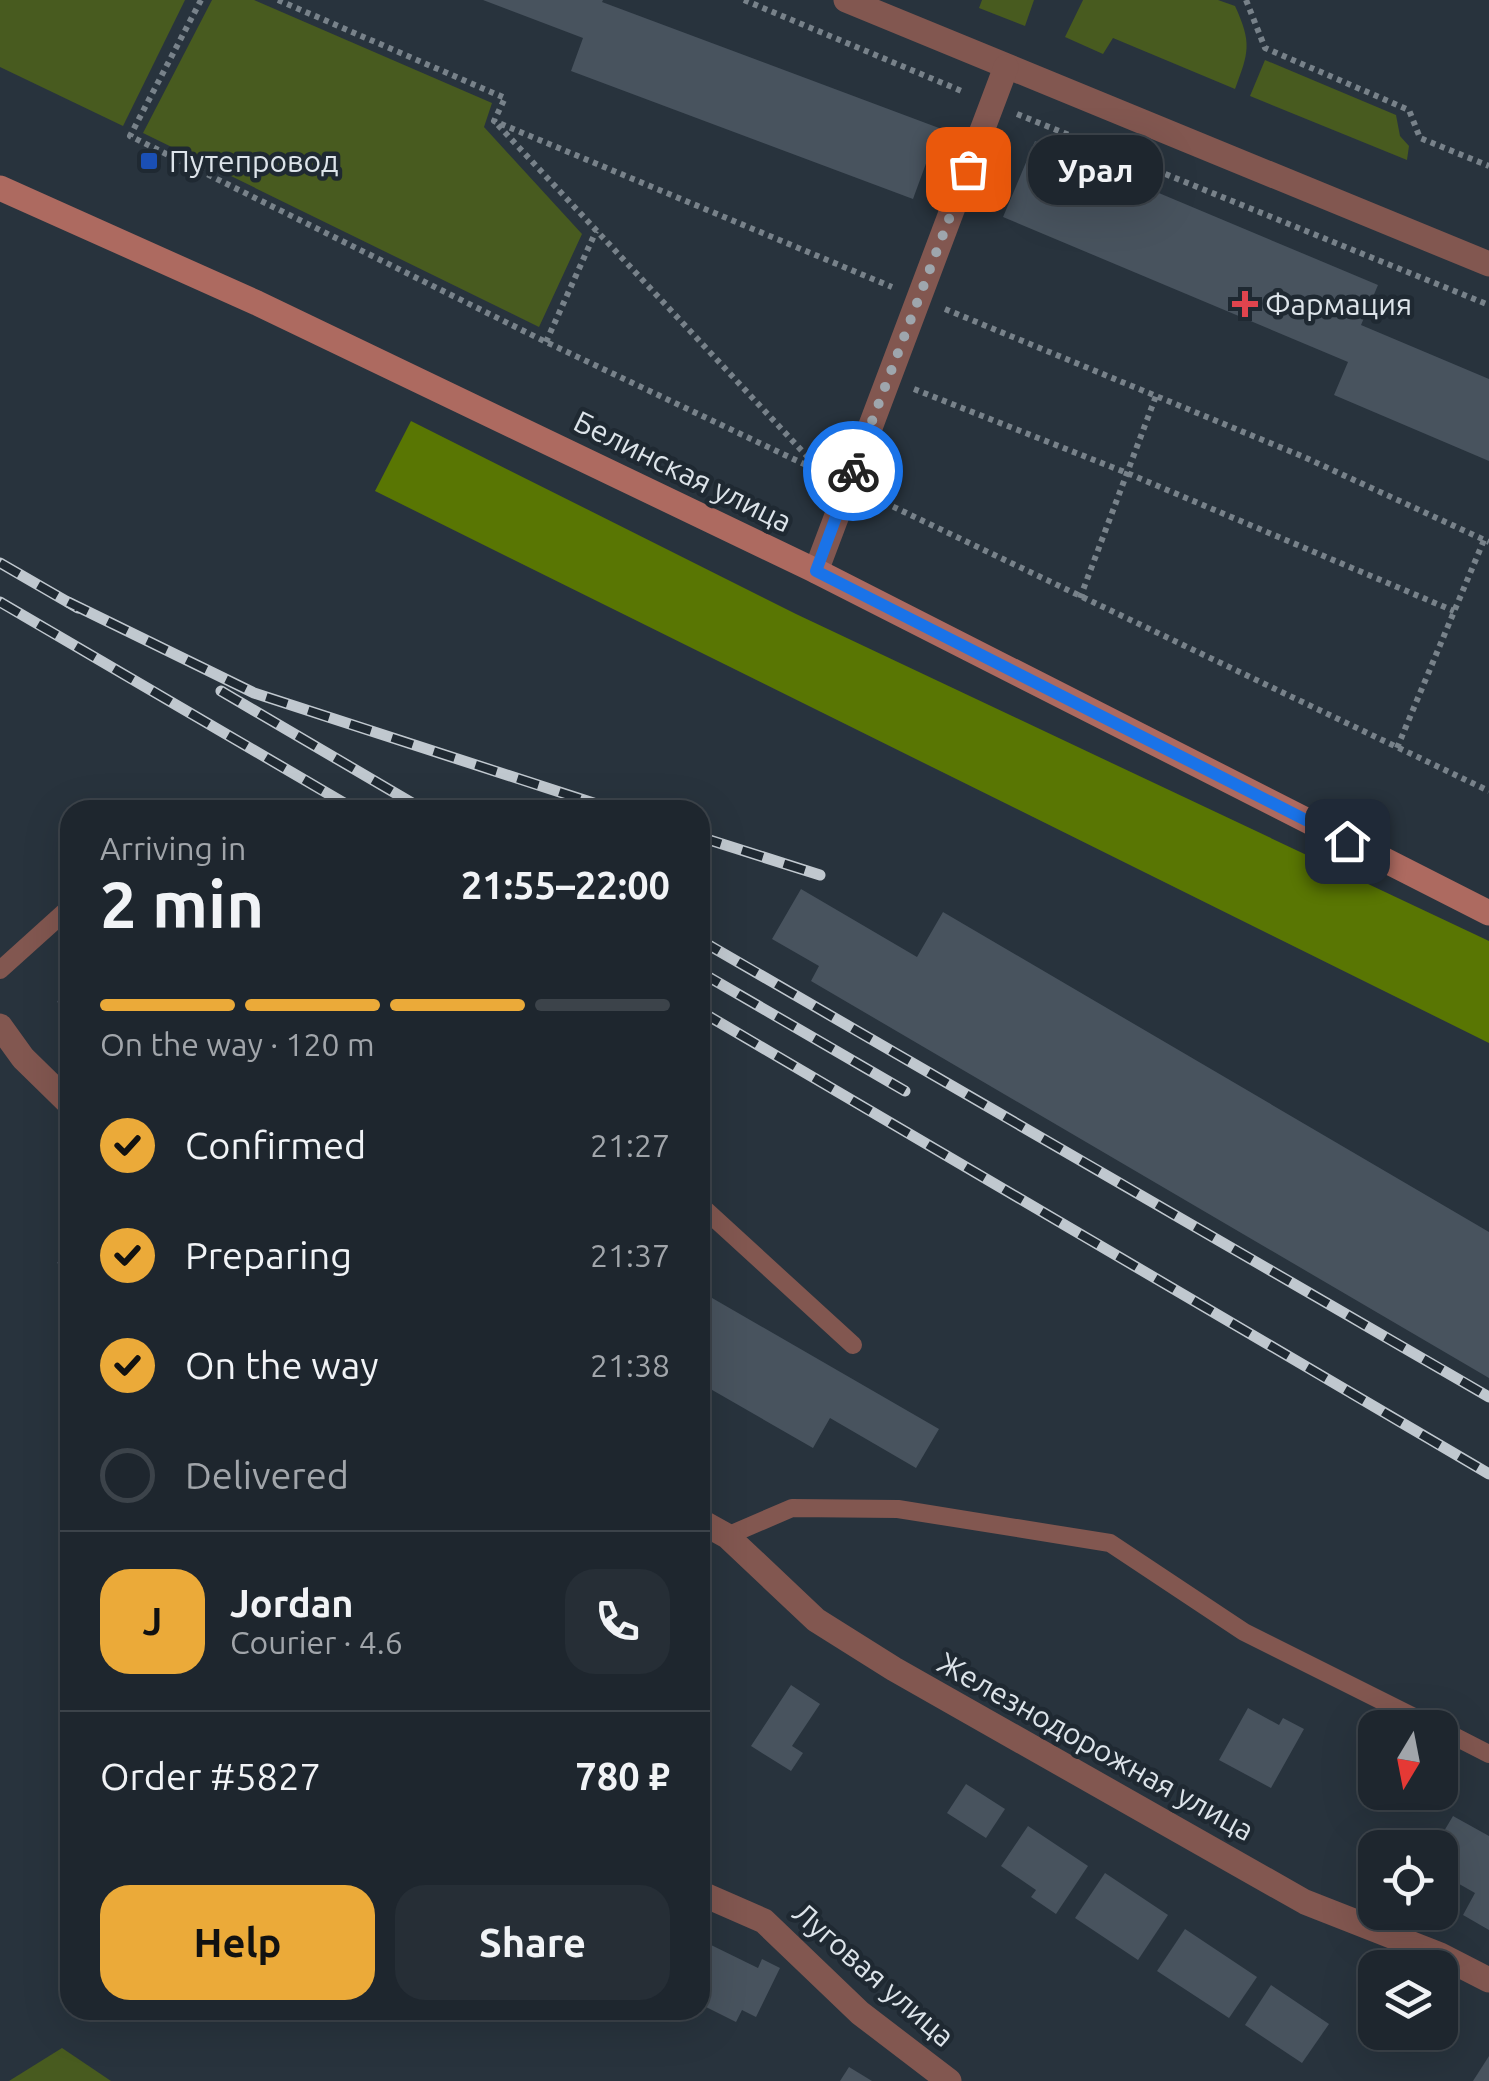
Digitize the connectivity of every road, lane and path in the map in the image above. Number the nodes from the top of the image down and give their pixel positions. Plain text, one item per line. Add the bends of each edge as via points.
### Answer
1 (201, 0) edge
2 (278, 0) edge
3 (744, 0) edge
4 (846, 0) edge
5 (1246, 0) edge
6 (1006, 67) junction
7 (992, 104) junction
8 (494, 121) junction
9 (1489, 166) edge
10 (0, 188) edge
11 (596, 231) junction
12 (1489, 264) edge
13 (919, 298) junction
14 (1489, 305) edge
15 (546, 342) junction
16 (889, 378) junction
17 (1156, 396) junction
18 (1127, 472) junction
19 (822, 473) junction
20 (847, 485) junction
21 (1486, 541) edge
22 (816, 571) junction
23 (1080, 598) junction
24 (1454, 611) junction
25 (1397, 748) junction
26 (1489, 791) edge
27 (1489, 913) edge
28 (60, 916) edge
29 (0, 970) edge
30 (0, 1026) edge
31 (60, 1094) edge
32 (710, 1214) edge
33 (853, 1345) dead end
34 (710, 1527) edge
35 (727, 1536) junction
36 (1402, 1710) edge
37 (1458, 1738) edge
38 (1489, 1754) edge
39 (710, 1897) edge
40 (1489, 1980) edge
41 (949, 2081) edge

1 - 15 path via 130,136
2 - 8 path via 504,98
3 - 7 path
4 - 6 street
5 - 9 path via 1265,48 1409,110 1420,138
6 - 7 street
6 - 12 street
7 - 13 street
7 - 14 path
8 - 11 path
8 - 13 path
10 - 22 main road, Белинская улица via 257,303
11 - 15 path
11 - 19 path
13 - 16 street
13 - 17 path
15 - 19 path
16 - 18 path
16 - 20 street
17 - 18 path
17 - 21 path
18 - 23 path
18 - 24 path
19 - 20 path
20 - 22 street
20 - 23 path
21 - 24 path
22 - 27 main road, Белинская улица
23 - 25 path
24 - 25 path
25 - 26 path
28 - 29 lane
30 - 31 street
32 - 33 lane
34 - 35 street, Железнодорожная улица
35 - 36 lane via 792,1508 898,1510 1110,1544 1244,1632
35 - 40 street, Железнодорожная улица via 816,1620 894,1669 1306,1902
37 - 38 lane
39 - 41 street, Луговая улица via 764,1921 860,2013

